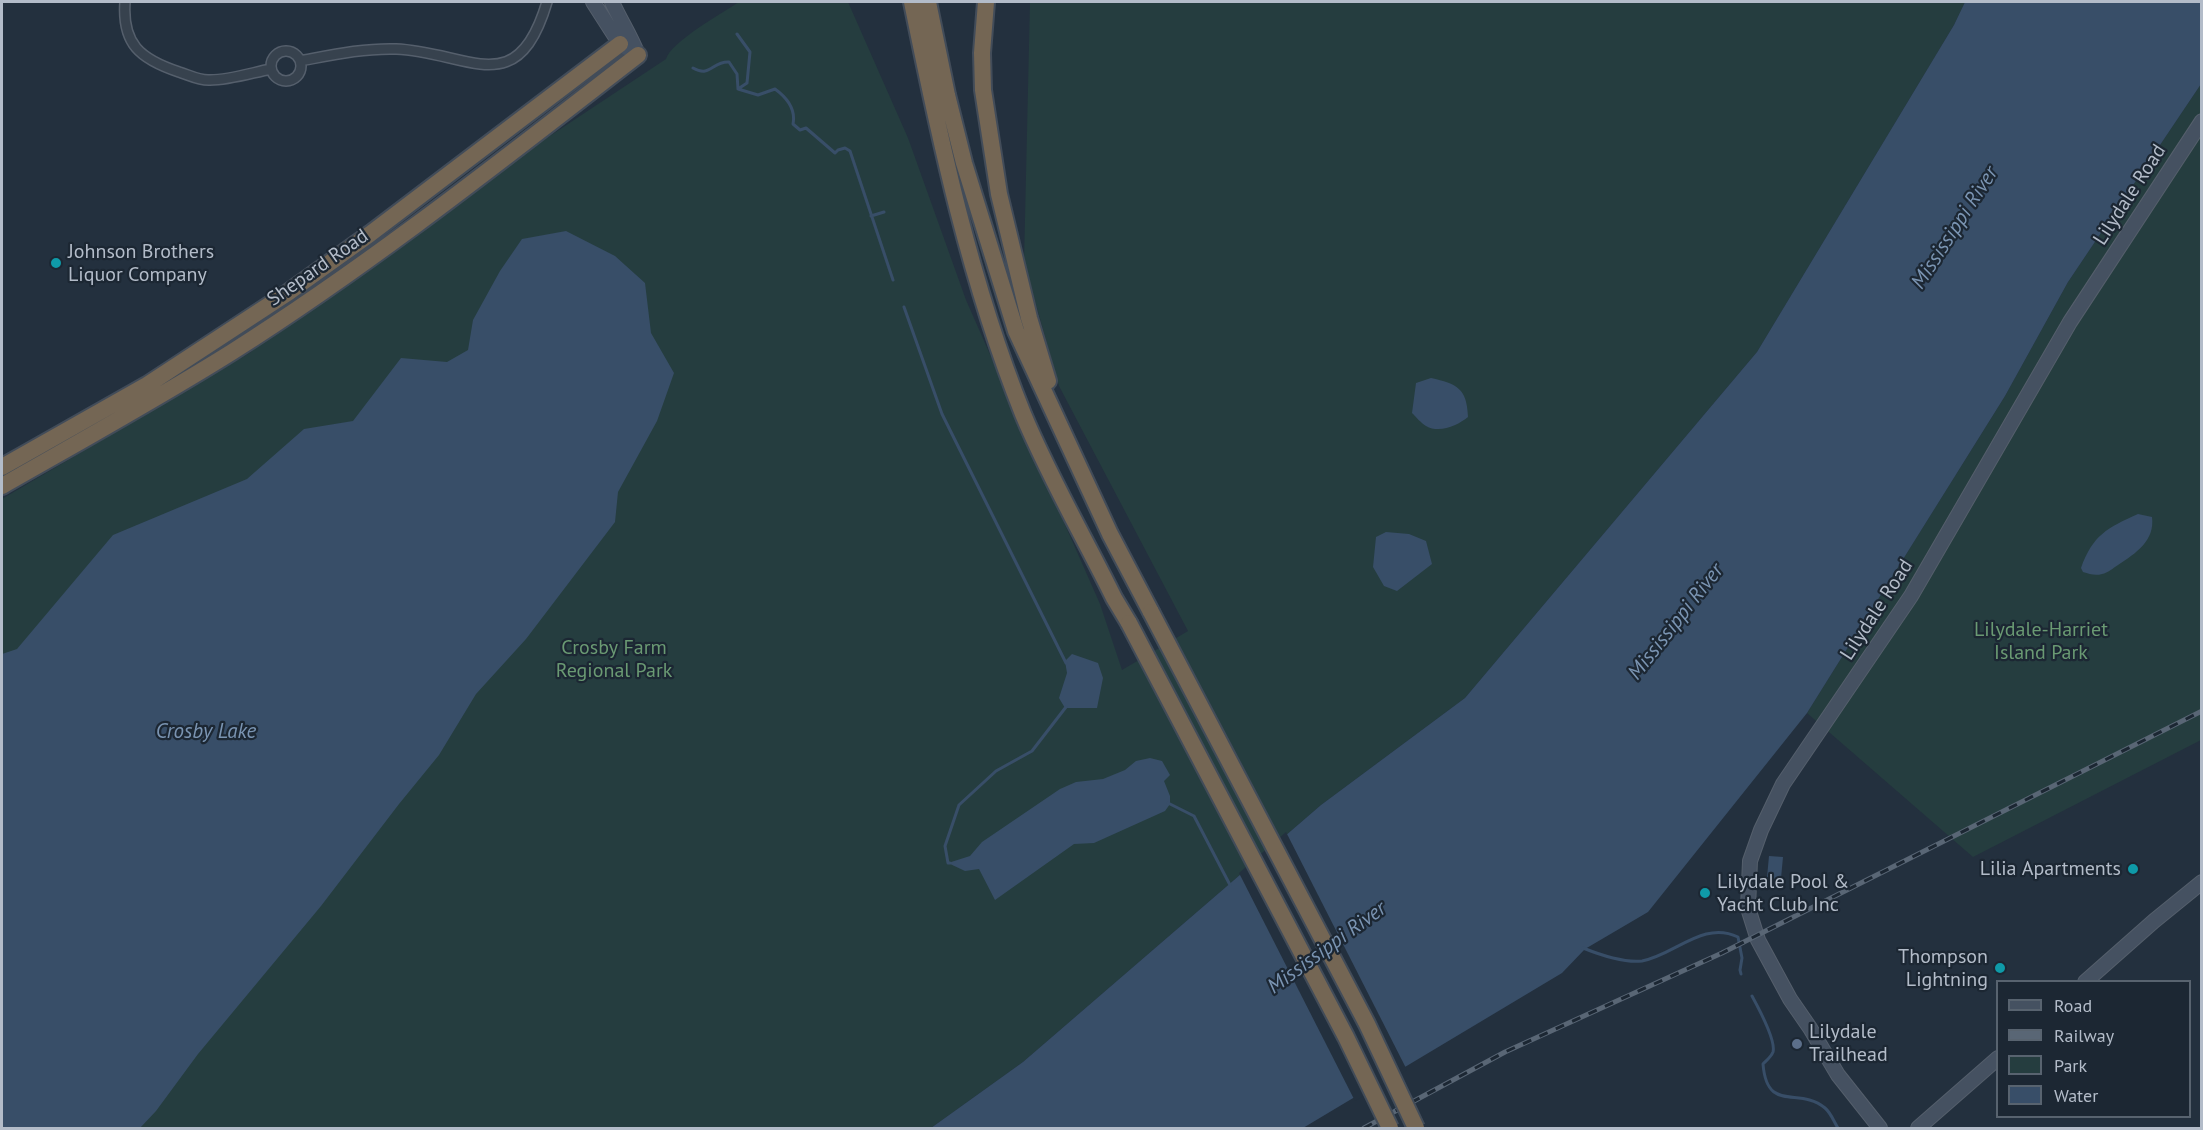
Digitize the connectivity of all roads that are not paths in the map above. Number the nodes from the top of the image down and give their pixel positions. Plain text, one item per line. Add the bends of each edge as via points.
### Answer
1 (125, 2) edge
2 (547, 2) edge
3 (593, 2) edge
4 (612, 2) edge
5 (912, 2) edge
6 (928, 2) edge
7 (986, 2) edge
8 (620, 44) junction
9 (639, 55) junction
10 (300, 61) junction
11 (271, 69) junction
12 (2202, 121) edge
13 (1059, 426) junction
14 (2, 466) edge
15 (2, 486) edge
16 (2202, 882) edge
17 (2086, 980) edge
18 (1996, 1060) edge
19 (1390, 1128) edge
20 (1416, 1128) edge
21 (1880, 1128) edge
22 (1918, 1128) edge

1 - 11 street via 130,40 154,62 208,81
2 - 10 street via 537,33 519,54 506,61 486,65 396,49
3 - 8 street
4 - 9 street
5 - 19 highway, bridge via 954,190 988,315 1023,415
6 - 13 highway via 947,95 984,230 1016,331
7 - 13 highway via 983,90 999,194
8 - 9 street
8 - 14 highway, Shepard Road via 289,292 147,385
9 - 15 highway, Shepard Road via 382,250 299,307 176,386
10 - 11 street via 292,52 283,51 272,59
10 - 11 street via 300,71 289,81 277,79
12 - 21 street, Lilydale Road via 2070,322 1911,596 1783,784 1750,861 1748,908 1758,940 1847,1088
13 - 20 highway, bridge via 1110,534 1367,1024
16 - 17 street
18 - 22 street

